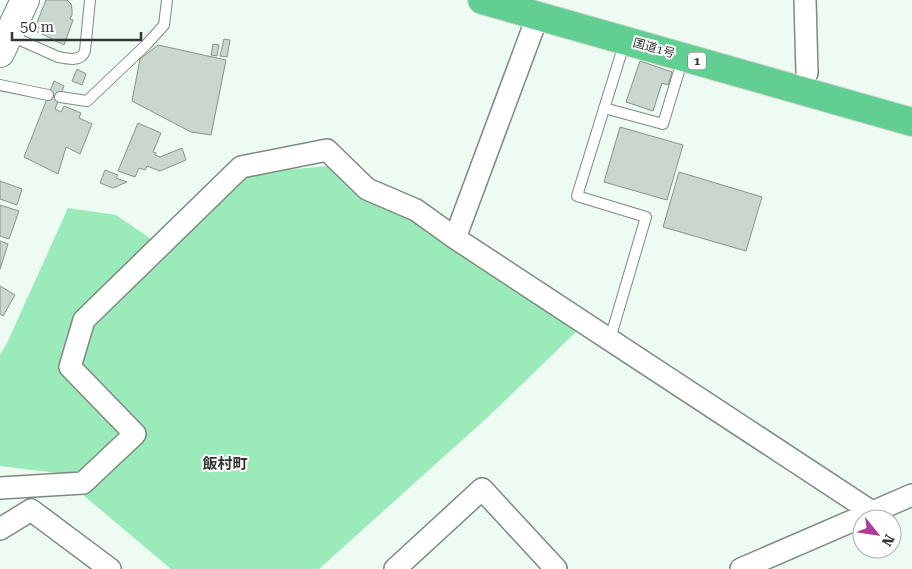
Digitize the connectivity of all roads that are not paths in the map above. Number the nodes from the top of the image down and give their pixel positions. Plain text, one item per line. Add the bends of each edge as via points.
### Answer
1 (26, 0) edge
2 (90, 0) edge
3 (167, 0) edge
4 (482, 0) edge
5 (805, 0) edge
6 (544, 8) edge
7 (625, 40) junction
8 (4, 44) edge
9 (683, 57) junction
10 (807, 73) junction
11 (0, 84) edge
12 (48, 95) dead end
13 (60, 97) dead end
14 (912, 102) edge
15 (604, 108) junction
16 (912, 122) edge
17 (455, 238) junction
18 (610, 339) junction
19 (0, 488) edge
20 (912, 495) edge
21 (867, 509) edge
22 (879, 509) edge
23 (852, 521) edge
24 (0, 530) edge
25 (406, 565) edge
26 (107, 568) edge
27 (556, 569) edge
28 (742, 569) edge

1 - 8 street
2 - 8 lane via 85,51 79,58 58,57
3 - 13 lane via 164,25 87,100
4 - 6 highway, 国道1号 / 1
5 - 10 street
6 - 7 highway, 国道1号 / 1
6 - 10 highway, 国道1号 / 1
6 - 17 street
7 - 9 highway, 国道1号 / 1
7 - 15 lane
9 - 15 lane via 663,124
9 - 16 highway, 国道1号 / 1
10 - 14 highway, 国道1号 / 1
11 - 12 lane
15 - 18 lane via 577,196 646,217
17 - 18 street
17 - 19 street via 416,210 367,189 327,150 242,167 84,320 70,367 135,434 83,483
18 - 21 street
20 - 22 street
23 - 28 street
24 - 26 street via 31,510
25 - 27 street via 482,489

